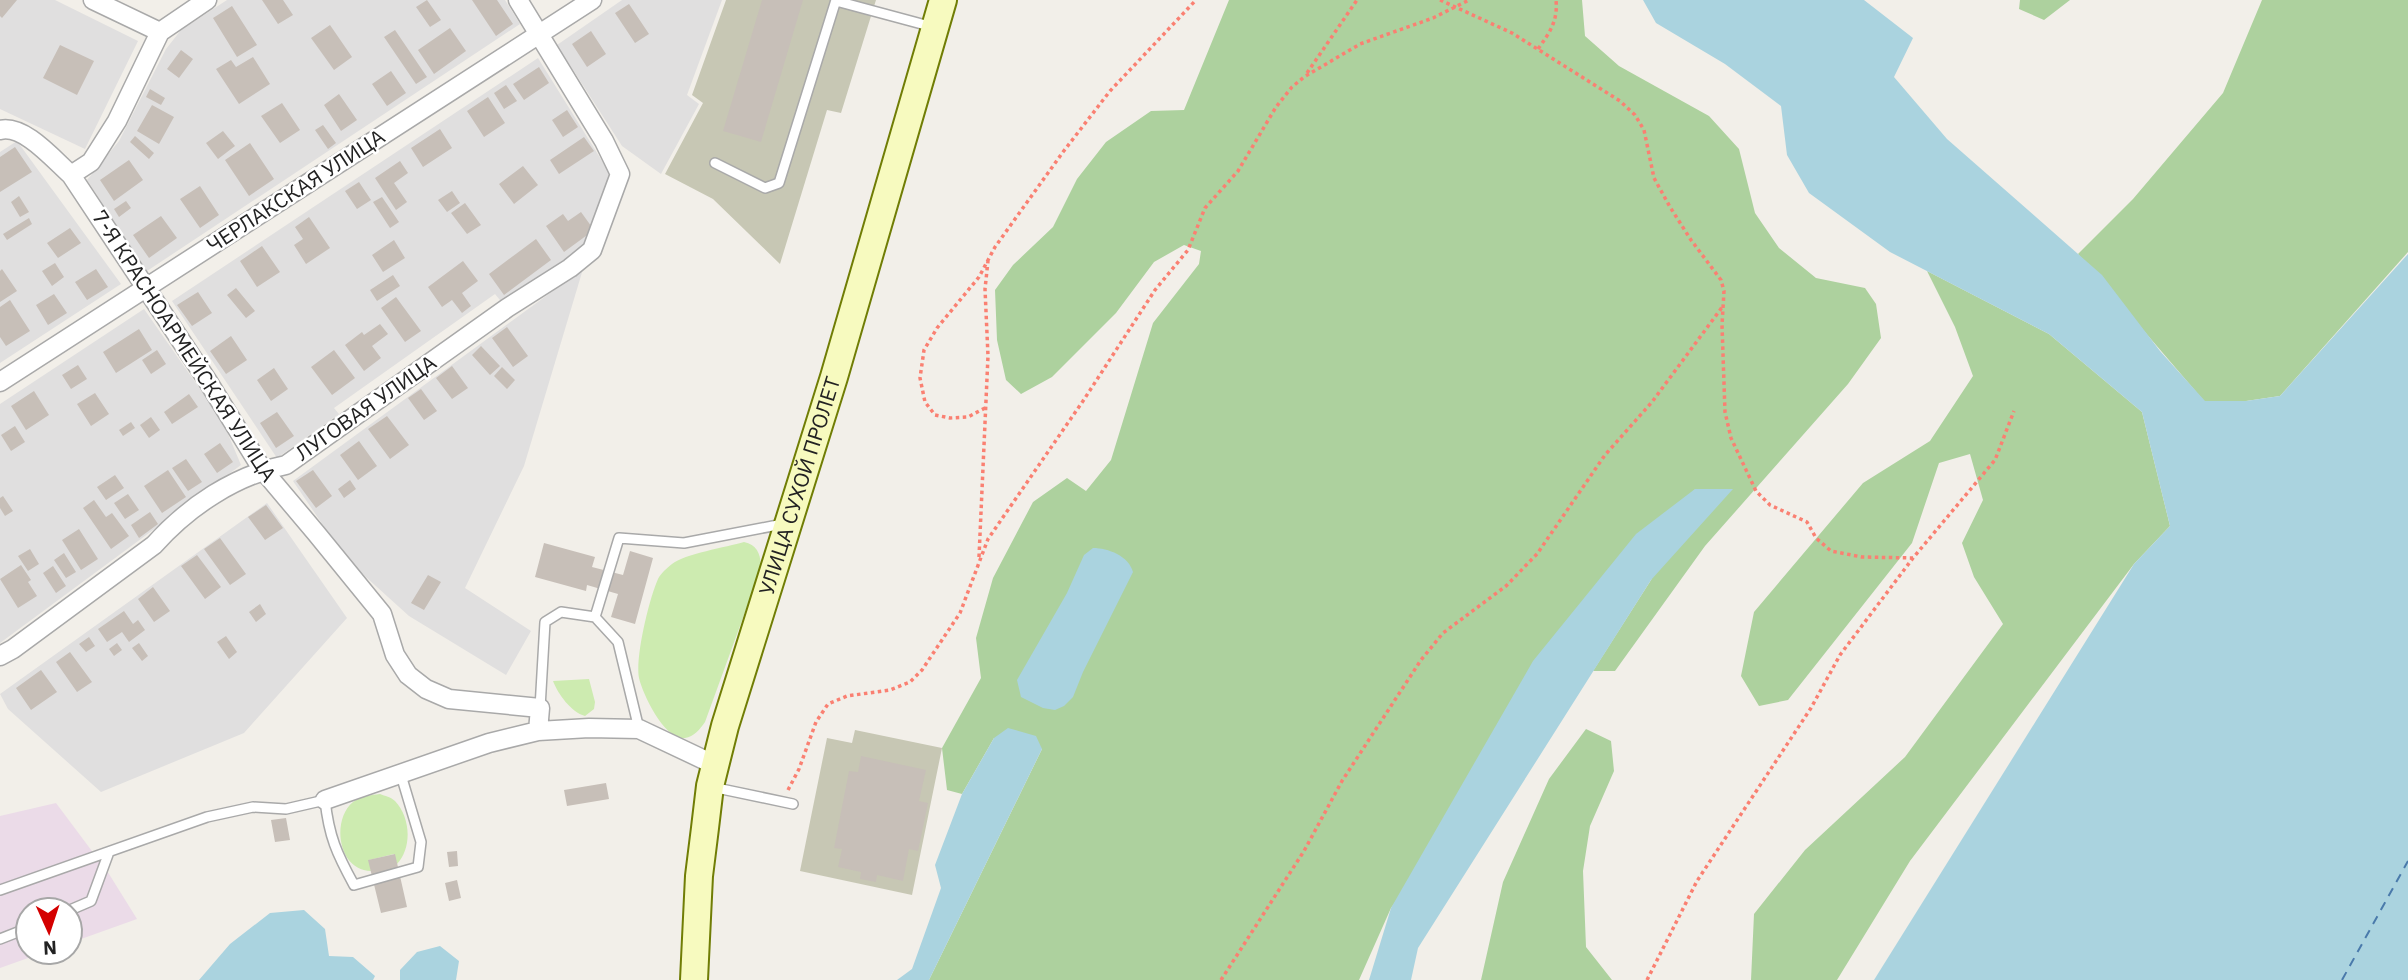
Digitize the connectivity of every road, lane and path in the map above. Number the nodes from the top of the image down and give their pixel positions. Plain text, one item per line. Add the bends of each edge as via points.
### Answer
1 (93, 0) edge
2 (207, 0) edge
3 (519, 0) edge
4 (592, 0) edge
5 (943, 0) edge
6 (1196, 0) edge
7 (1357, 0) edge
8 (1440, 0) edge
9 (1469, 0) edge
10 (1556, 0) edge
11 (836, 1) edge
12 (1458, 7) junction
13 (935, 28) junction
14 (160, 32) junction
15 (538, 33) junction
16 (1538, 49) junction
17 (1304, 77) junction
18 (0, 130) edge
19 (715, 163) dead end
20 (71, 175) junction
21 (989, 260) junction
22 (146, 289) junction
23 (1723, 306) junction
24 (0, 382) edge
25 (985, 408) junction
26 (2014, 411) dead end
27 (262, 469) junction
28 (788, 523) junction
29 (1913, 558) junction
30 (979, 559) junction
31 (595, 617) junction
32 (0, 656) edge
33 (540, 708) junction
34 (639, 729) junction
35 (538, 731) junction
36 (401, 775) junction
37 (712, 776) junction
38 (325, 800) junction
39 (775, 800) junction
40 (793, 804) dead end
41 (110, 852) junction
42 (0, 890) edge
43 (84, 904) edge
44 (694, 980) edge
45 (1221, 980) edge
46 (1647, 980) edge

1 - 14 street
2 - 14 street
3 - 15 street
4 - 15 street, ЧЕРЛАКСКАЯ УЛИЦА
5 - 13 main road, УЛИЦА СУХОЙ ПРОЛЕТ
6 - 21 path via 1111,91 1024,205
7 - 17 path
8 - 12 path
9 - 12 path
10 - 16 path via 1554,26
11 - 13 lane
11 - 19 lane via 779,184 765,188
12 - 16 path
12 - 17 path via 1360,44
13 - 28 main road, УЛИЦА СУХОЙ ПРОЛЕТ
14 - 20 street via 117,121 91,162
15 - 22 street, ЧЕРЛАКСКАЯ УЛИЦА
15 - 27 street, ЛУГОВАЯ УЛИЦА via 620,174 592,250 286,464
16 - 23 path via 1620,101 1634,115 1644,130 1654,178 1721,280
17 - 30 path via 1276,107 1238,171 1211,200 1188,250 1155,290
18 - 20 street, 7-Я КРАСНОАРМЕЙСКАЯ УЛИЦА via 24,133
20 - 22 street, 7-Я КРАСНОАРМЕЙСКАЯ УЛИЦА
21 - 25 path
21 - 25 path via 924,350 920,377 925,402 935,415 968,417
22 - 24 street, ЧЕРЛАКСКАЯ УЛИЦА
22 - 27 street, 7-Я КРАСНОАРМЕЙСКАЯ УЛИЦА
23 - 29 path via 1725,412 1731,439 1756,491 1770,505 1807,522 1831,551
23 - 45 path via 1652,402 1605,455 1537,554 1506,586 1443,633 1421,660
25 - 30 path
26 - 29 path via 1995,460
27 - 32 street, ЛУГОВАЯ УЛИЦА via 233,482 172,525 154,545
27 - 33 street, 7-Я КРАСНОАРМЕЙСКАЯ УЛИЦА via 382,614 395,655 408,675 449,699
28 - 31 lane via 684,543 619,538
28 - 37 main road, УЛИЦА СУХОЙ ПРОЛЕТ
29 - 46 path via 1840,656 1697,881
30 - 39 path via 960,613 922,670 910,682 890,690 847,696 828,704 788,790
31 - 33 lane via 561,612 545,622
31 - 34 lane via 618,642
33 - 35 street
34 - 35 street
34 - 37 street
35 - 36 street via 489,743
36 - 38 street
36 - 38 lane via 421,842 418,867 354,885 334,848
37 - 39 lane
37 - 44 main road, УЛИЦА СУХОЙ ПРОЛЕТ via 699,876
38 - 41 lane via 207,817
39 - 40 lane
41 - 42 lane
41 - 43 lane via 91,901

